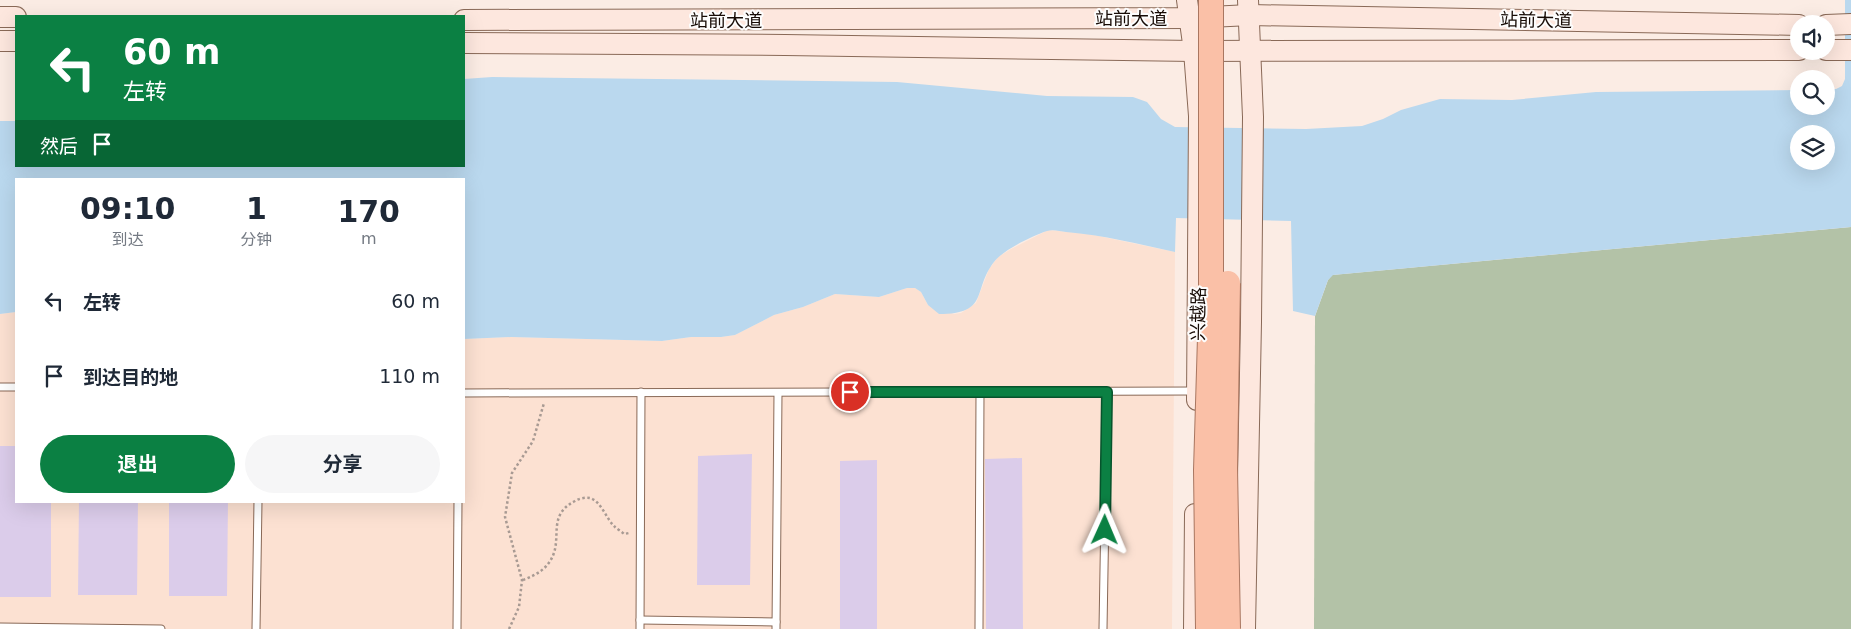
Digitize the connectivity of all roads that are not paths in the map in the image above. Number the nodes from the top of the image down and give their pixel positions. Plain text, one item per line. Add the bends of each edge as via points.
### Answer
1 (1211, 0) edge
2 (1227, 0) edge
3 (1249, 8) edge
4 (1188, 9) edge
5 (0, 16) edge
6 (15, 17) edge
7 (465, 20) edge
8 (1790, 24) edge
9 (1851, 24) edge
10 (1835, 25) edge
11 (0, 41) edge
12 (15, 41) edge
13 (465, 43) edge
14 (1790, 50) edge
15 (1835, 50) edge
16 (1851, 50) edge
17 (1194, 51) junction
18 (1251, 51) junction
19 (0, 387) edge
20 (15, 387) edge
21 (1197, 391) junction
22 (642, 392) junction
23 (980, 392) junction
24 (1107, 392) junction
25 (465, 393) edge
26 (778, 393) junction
27 (258, 503) edge
28 (458, 503) edge
29 (640, 620) junction
30 (776, 625) edge
31 (0, 627) edge
32 (161, 629) edge
33 (256, 629) edge
34 (457, 629) edge
35 (640, 629) edge
36 (979, 629) edge
37 (1103, 629) edge
38 (1194, 629) edge
39 (1208, 629) edge
40 (1228, 629) edge
41 (1245, 629) edge

1 - 39 highway, bridge via 1211,304 1206,470
2 - 40 highway, bridge via 1228,307 1224,468
3 - 4 main road, 站前大道
3 - 8 main road, 站前大道
3 - 18 main road
4 - 7 main road, 站前大道
4 - 17 main road, 兴越路
5 - 6 main road
9 - 10 main road
11 - 12 main road
13 - 17 main road, 站前大道
14 - 18 main road, 站前大道
15 - 16 main road
17 - 18 main road, 站前大道
17 - 21 main road, 兴越路 via 1198,116
18 - 41 main road via 1251,322
19 - 20 lane
21 - 24 lane
21 - 38 main road, 兴越路
22 - 25 lane
22 - 26 lane
22 - 29 lane
23 - 24 lane
23 - 26 lane
23 - 36 lane
24 - 37 lane
26 - 30 lane
27 - 33 lane
28 - 34 lane
29 - 30 lane
29 - 35 lane
31 - 32 lane

